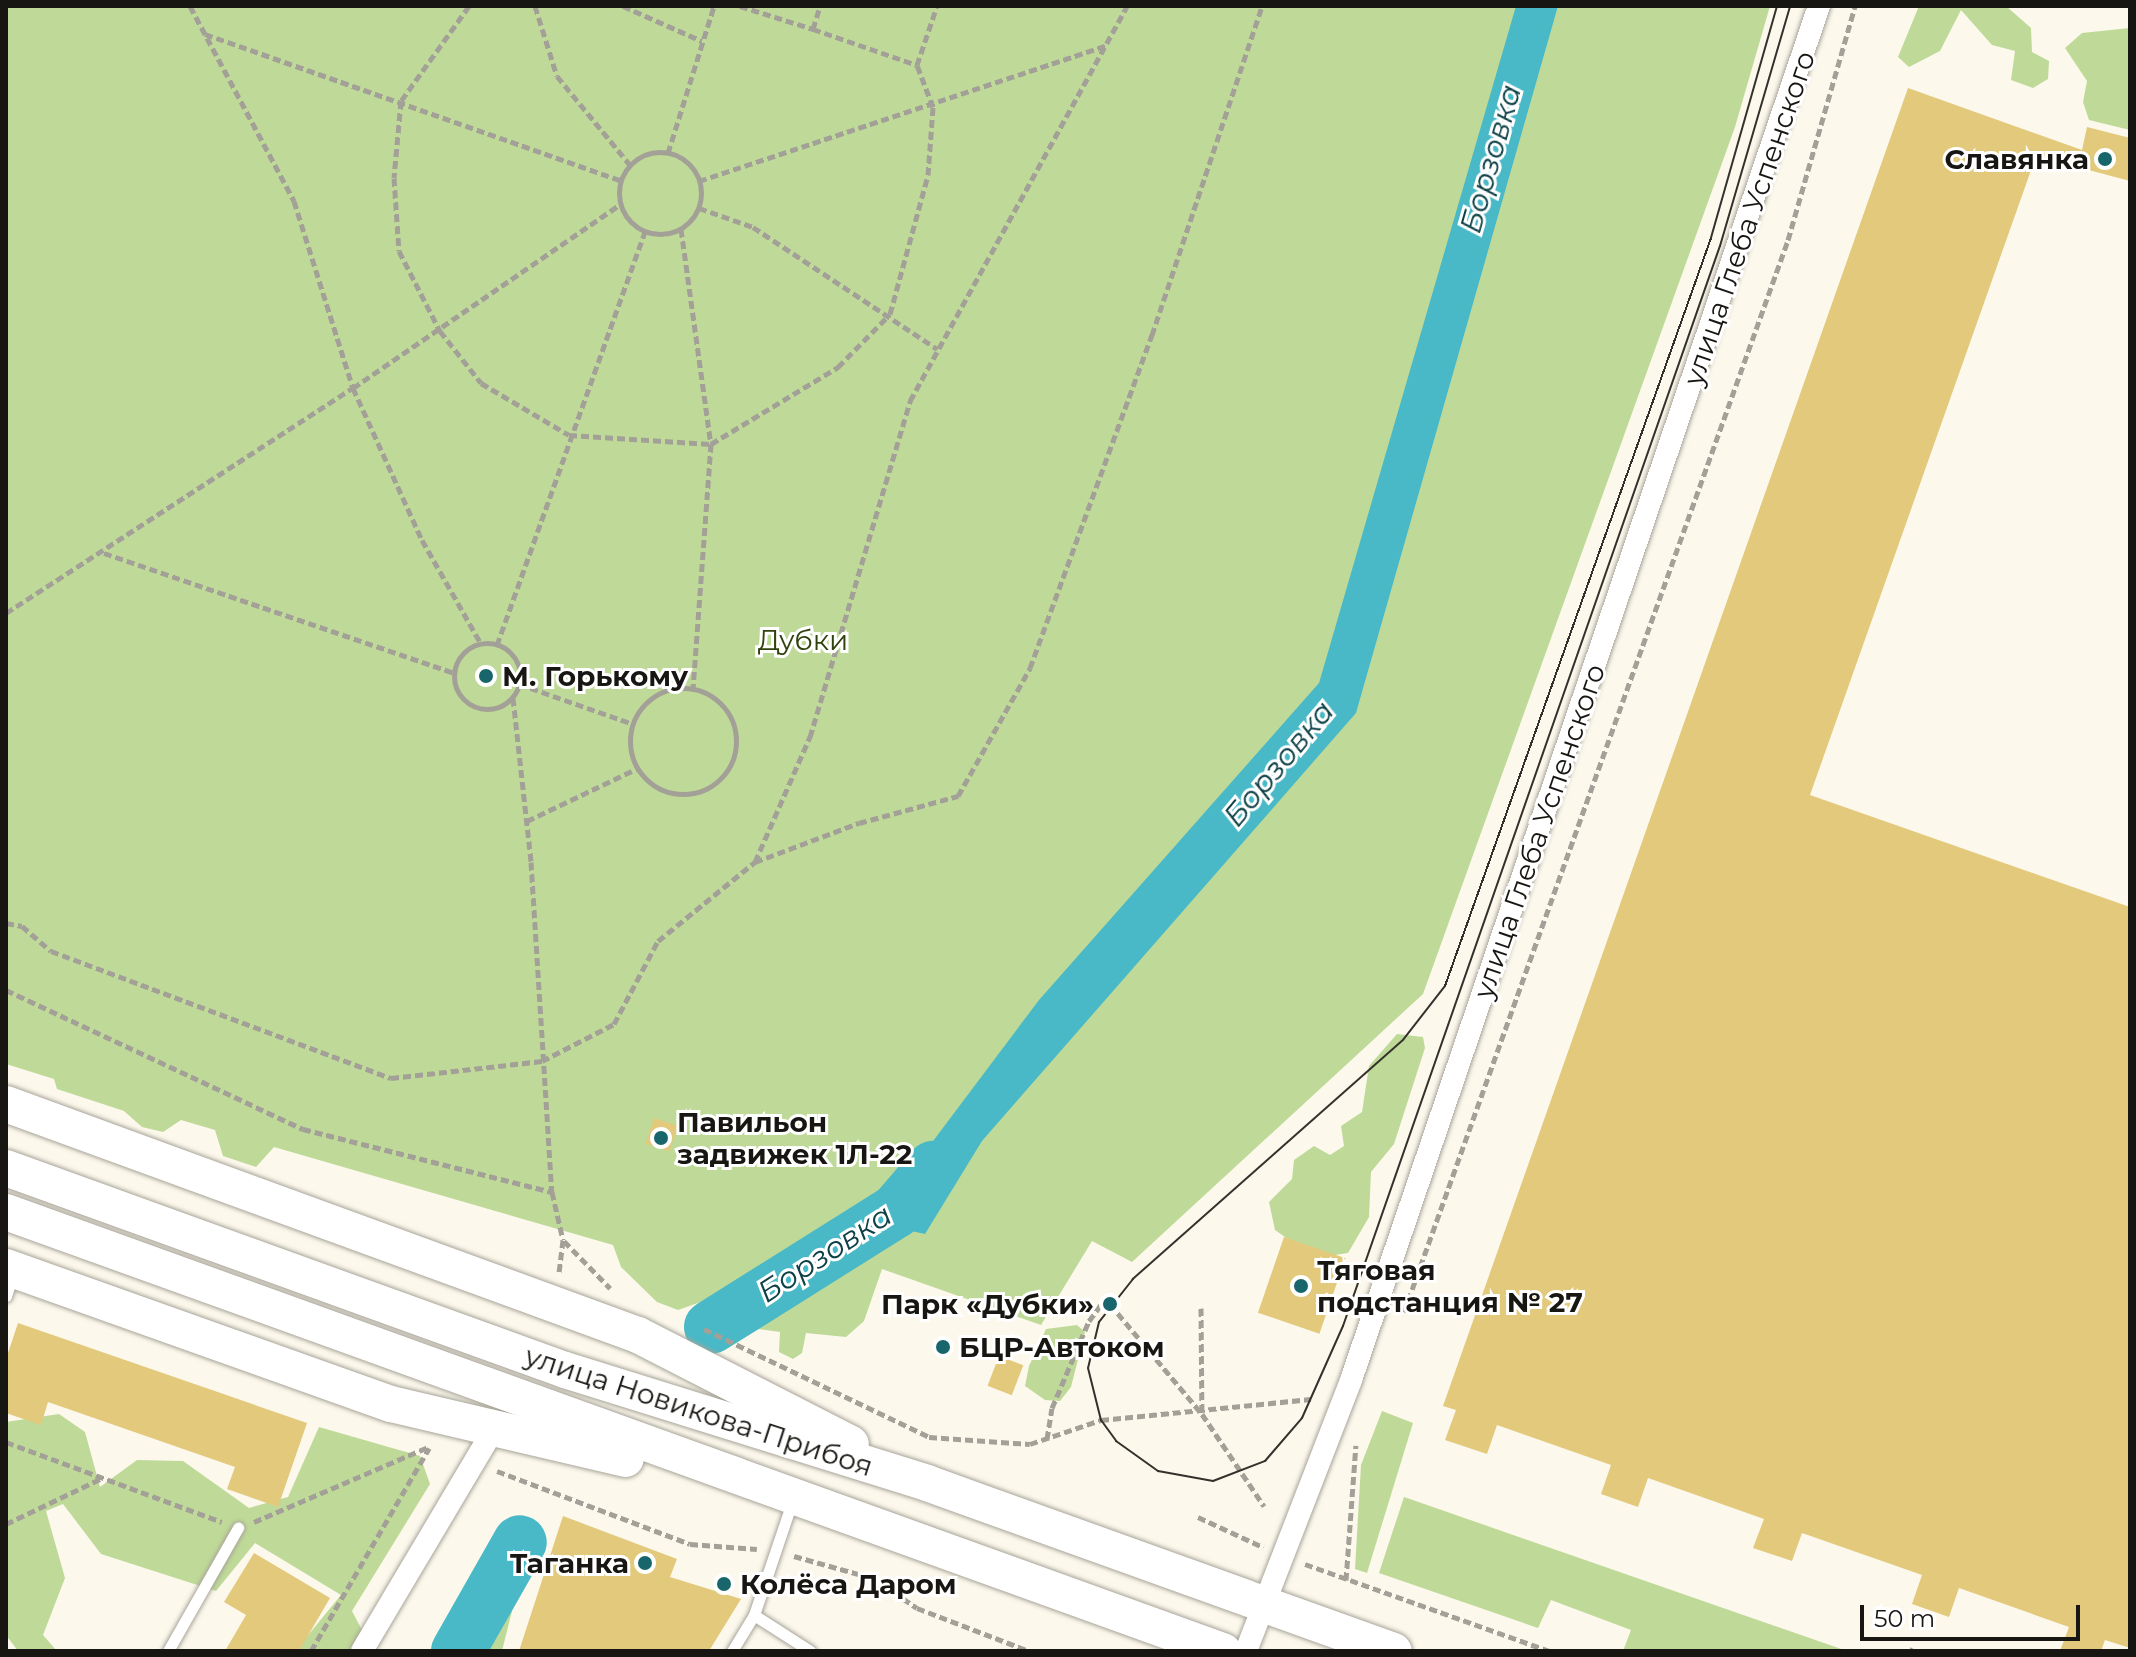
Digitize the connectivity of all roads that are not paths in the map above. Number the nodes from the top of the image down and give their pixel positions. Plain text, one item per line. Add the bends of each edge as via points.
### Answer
1 (1819, 6) edge
2 (6, 1104) edge
3 (6, 1168) edge
4 (6, 1212) edge
5 (9, 1278) edge
6 (493, 1430) junction
7 (927, 1483) junction
8 (756, 1486) junction
9 (793, 1499) junction
10 (238, 1528) road end
11 (1264, 1605) junction
12 (754, 1615) junction
13 (168, 1651) edge
14 (362, 1651) edge
15 (732, 1651) edge
16 (810, 1651) edge
17 (1223, 1651) edge
18 (1246, 1651) edge
19 (1394, 1651) edge

1 - 11 street, улица Глеба Успенского via 1351,1380
2 - 7 main road via 638,1335
3 - 7 main road, улица Новикова-Прибоя via 565,1370
4 - 8 main road, улица Новикова-Прибоя
5 - 6 main road via 391,1404
6 - 8 main road
6 - 14 street
7 - 11 main road, улица Новикова-Прибоя
8 - 9 main road, улица Новикова-Прибоя
9 - 12 lane
9 - 17 main road, улица Новикова-Прибоя
10 - 13 lane
11 - 18 street, улица Глеба Успенского
11 - 19 main road, улица Новикова-Прибоя
12 - 15 lane
12 - 16 lane

